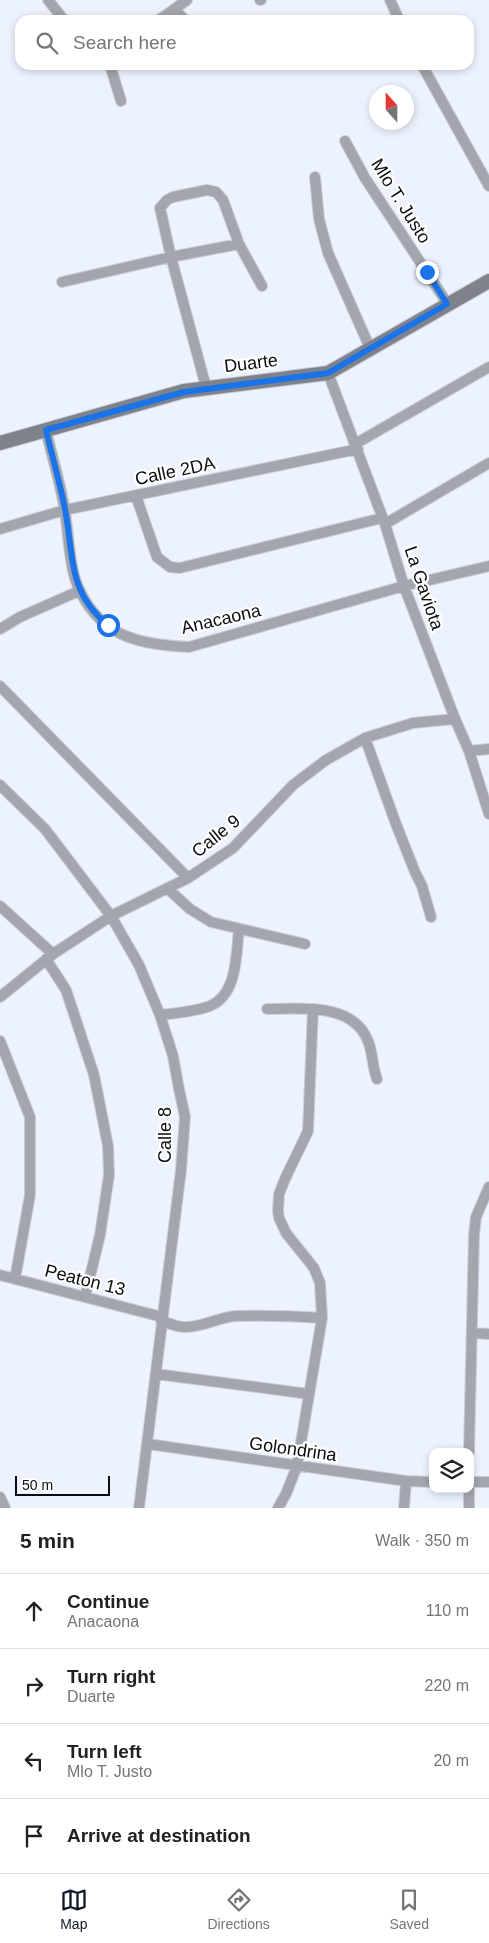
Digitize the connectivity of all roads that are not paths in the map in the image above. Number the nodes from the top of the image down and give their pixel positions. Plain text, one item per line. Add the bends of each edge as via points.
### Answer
1 (48, 0) edge
2 (187, 0) edge
3 (390, 0) edge
4 (174, 9) junction
5 (60, 15) edge
6 (166, 15) edge
7 (179, 15) edge
8 (397, 15) edge
9 (112, 70) edge
10 (425, 70) edge
11 (121, 101) dead end
12 (345, 141) dead end
13 (315, 177) dead end
14 (489, 186) edge
15 (239, 244) junction
16 (172, 257) junction
17 (489, 280) edge
18 (62, 282) dead end
19 (262, 286) dead end
20 (447, 304) junction
21 (370, 348) junction
22 (489, 366) edge
23 (328, 373) junction
24 (206, 388) junction
25 (46, 430) junction
26 (0, 443) edge
27 (357, 447) junction
28 (489, 462) edge
29 (136, 496) junction
30 (65, 510) junction
31 (384, 521) junction
32 (0, 529) edge
33 (489, 566) edge
34 (404, 586) junction
35 (79, 591) junction
36 (0, 628) edge
37 (0, 686) edge
38 (455, 719) junction
39 (365, 738) junction
40 (489, 749) edge
41 (469, 751) junction
42 (0, 785) edge
43 (489, 814) edge
44 (188, 878) junction
45 (167, 888) junction
46 (0, 906) edge
47 (111, 916) junction
48 (431, 917) dead end
49 (239, 929) junction
50 (305, 944) dead end
51 (49, 956) junction
52 (0, 997) edge
53 (266, 1009) dead end
54 (313, 1010) junction
55 (160, 1015) junction
56 (0, 1041) edge
57 (377, 1079) dead end
58 (489, 1187) edge
59 (0, 1275) edge
60 (15, 1279) junction
61 (85, 1297) junction
62 (322, 1318) junction
63 (162, 1319) junction
64 (472, 1333) junction
65 (489, 1334) edge
66 (156, 1374) junction
67 (309, 1394) junction
68 (148, 1444) junction
69 (469, 1448) edge
70 (297, 1466) junction
71 (406, 1482) junction
72 (429, 1482) edge
73 (474, 1482) edge
74 (489, 1482) edge
75 (468, 1493) edge
76 (0, 1497) edge
77 (5, 1508) edge
78 (139, 1508) edge
79 (278, 1508) edge
80 (404, 1508) edge
81 (469, 1508) edge

1 - 5 street
2 - 4 street
3 - 8 street
4 - 6 street
4 - 7 street
9 - 11 street
10 - 14 street
12 - 20 street, Mlo T. Justo via 365,178
13 - 21 street via 319,219 328,253
15 - 16 street
15 - 16 street via 220,195 207,190 173,197 160,208
15 - 19 street
16 - 18 street
16 - 24 street
17 - 20 street, Duarte
20 - 21 street, Duarte
21 - 23 street, Duarte
22 - 27 street, Calle 2DA
23 - 24 street, Duarte
23 - 27 street, La Gaviota
24 - 25 street, Duarte
25 - 26 street, Duarte
25 - 30 street, Anacaona
27 - 29 street, Calle 2DA
27 - 31 street, La Gaviota
28 - 31 street
29 - 30 street, Calle 2DA
29 - 31 street via 157,557 170,568
30 - 32 street, Calle 2DA
30 - 35 street, Anacaona
31 - 34 street, La Gaviota
33 - 34 street, Anacaona
34 - 35 street, Anacaona via 189,647 164,646 118,634 97,617
34 - 38 street, La Gaviota
35 - 36 street
37 - 44 street
38 - 39 street, Calle 9 via 413,723
38 - 41 street, La Gaviota
39 - 44 street, Calle 9 via 326,760 293,785 233,848
39 - 48 street
40 - 41 street
41 - 43 street, La Gaviota
42 - 47 street, Calle 8 via 45,829
44 - 45 street, Calle 9
45 - 47 street, Calle 9
45 - 49 street via 205,919
46 - 51 street
47 - 51 street, Calle 9
47 - 55 street, Calle 8 via 139,965
49 - 50 street
49 - 55 street via 233,977 219,1001 198,1009
51 - 52 street, Calle 9
51 - 61 street via 66,990 91,1066 108,1146 109,1176 102,1227
53 - 54 street
54 - 57 street via 338,1013 356,1023 368,1040
54 - 62 street via 308,1131 279,1194 278,1211 286,1233 314,1268 320,1284
55 - 63 street, Calle 8 via 185,1117
56 - 60 street via 30,1118 30,1195
58 - 64 street via 476,1218 474,1235
59 - 60 street, Peaton 13
60 - 61 street, Peaton 13
61 - 63 street, Peaton 13
62 - 63 street, Peaton 13 via 222,1317 182,1328
62 - 67 street
63 - 66 street, Calle 8
64 - 65 street
64 - 69 street
66 - 67 street
66 - 68 street, Calle 8
67 - 70 street
68 - 70 street, Golondrina
68 - 78 street, Calle 8
70 - 71 street, Golondrina
70 - 79 street
71 - 72 street, Golondrina
71 - 80 street
73 - 74 street
75 - 81 street
76 - 77 street

